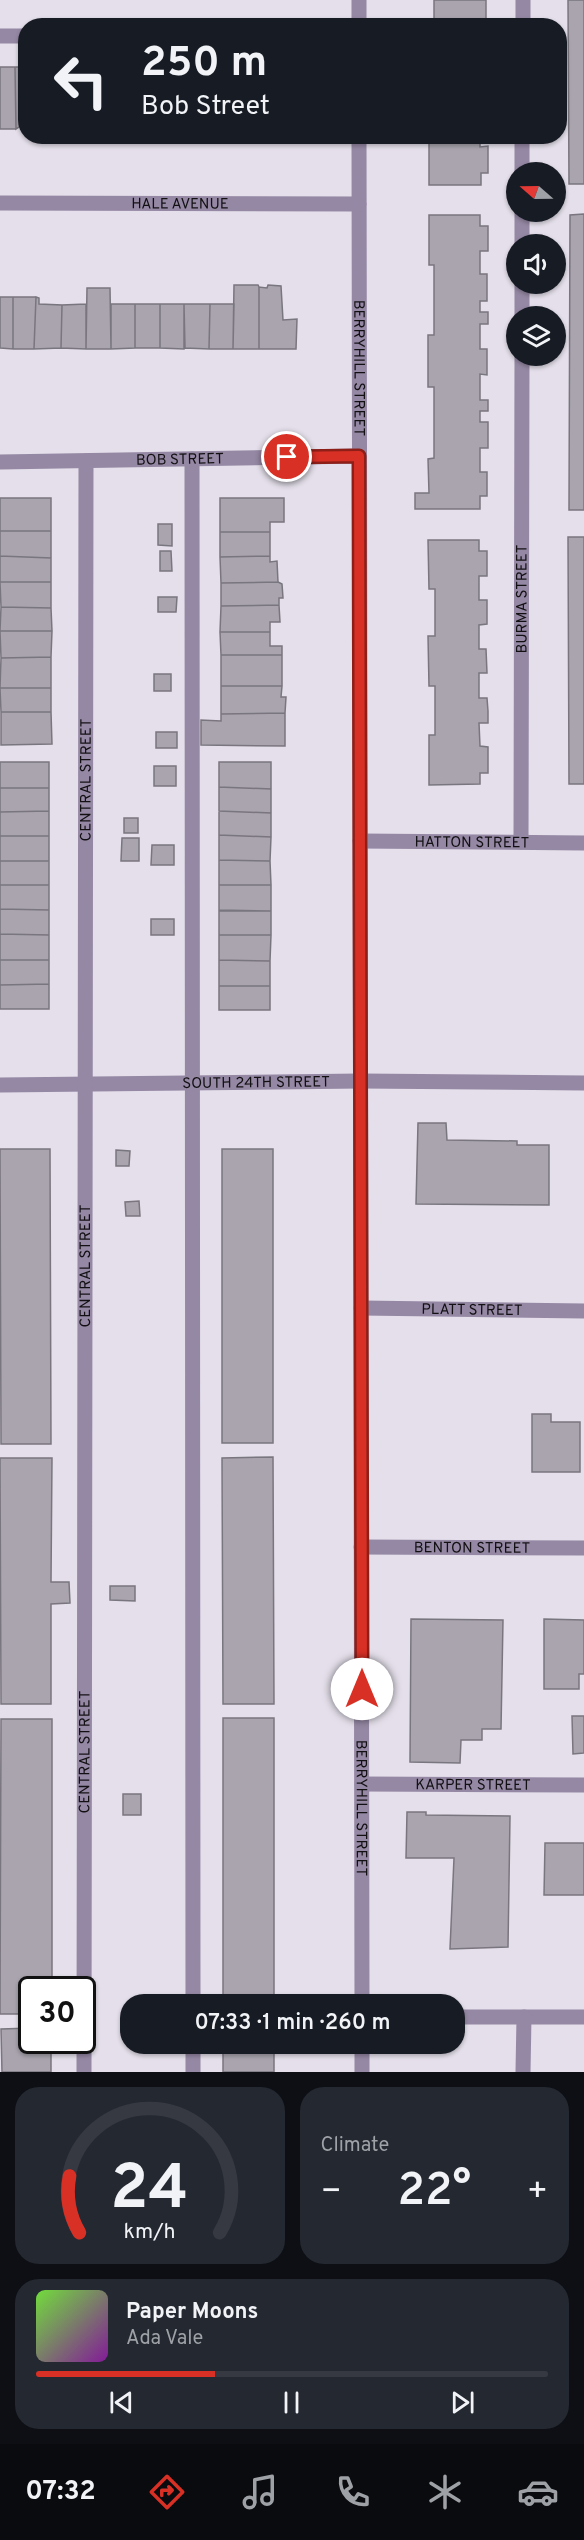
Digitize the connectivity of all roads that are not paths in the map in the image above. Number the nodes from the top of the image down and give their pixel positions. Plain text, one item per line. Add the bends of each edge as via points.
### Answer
1 (359, 0) edge
2 (523, 0) edge
3 (359, 18) edge
4 (523, 18) edge
5 (0, 36) edge
6 (18, 36) edge
7 (359, 144) edge
8 (522, 144) edge
9 (522, 162) edge
10 (0, 203) edge
11 (359, 204) junction
12 (522, 366) edge
13 (359, 456) junction
14 (192, 459) junction
15 (86, 461) junction
16 (0, 462) edge
17 (360, 841) junction
18 (521, 842) junction
19 (584, 843) edge
20 (361, 1081) junction
21 (192, 1083) junction
22 (584, 1083) edge
23 (85, 1084) junction
24 (0, 1085) edge
25 (361, 1308) junction
26 (584, 1311) edge
27 (361, 1547) junction
28 (584, 1548) edge
29 (362, 1784) junction
30 (584, 1785) edge
31 (193, 1994) edge
32 (362, 1994) edge
33 (465, 2017) edge
34 (524, 2017) junction
35 (584, 2018) edge
36 (193, 2054) edge
37 (362, 2054) edge
38 (84, 2072) edge
39 (193, 2072) edge
40 (362, 2072) edge
41 (523, 2072) edge

1 - 3 street
2 - 4 street
5 - 6 street
7 - 11 street, BERRYHILL STREET
8 - 9 street
10 - 11 street, HALE AVENUE
11 - 13 street, BERRYHILL STREET
12 - 18 street, BURMA STREET
13 - 14 street, BOB STREET
13 - 17 street, BERRYHILL STREET
14 - 15 street, BOB STREET
14 - 21 street
15 - 16 street, BOB STREET
15 - 23 street, CENTRAL STREET
17 - 18 street, HATTON STREET
17 - 20 street, BERRYHILL STREET
18 - 19 street, HATTON STREET
20 - 21 street, SOUTH 24TH STREET
20 - 22 street, SOUTH 24TH STREET
20 - 25 street, BERRYHILL STREET
21 - 23 street, SOUTH 24TH STREET
21 - 31 street
23 - 24 street, SOUTH 24TH STREET
23 - 38 street, CENTRAL STREET
25 - 26 street, PLATT STREET
25 - 27 street, BERRYHILL STREET
27 - 28 street, BENTON STREET
27 - 29 street, BERRYHILL STREET
29 - 30 street, KARPER STREET
29 - 32 street, BERRYHILL STREET
33 - 34 street
34 - 35 street
34 - 41 street
36 - 39 street
37 - 40 street

